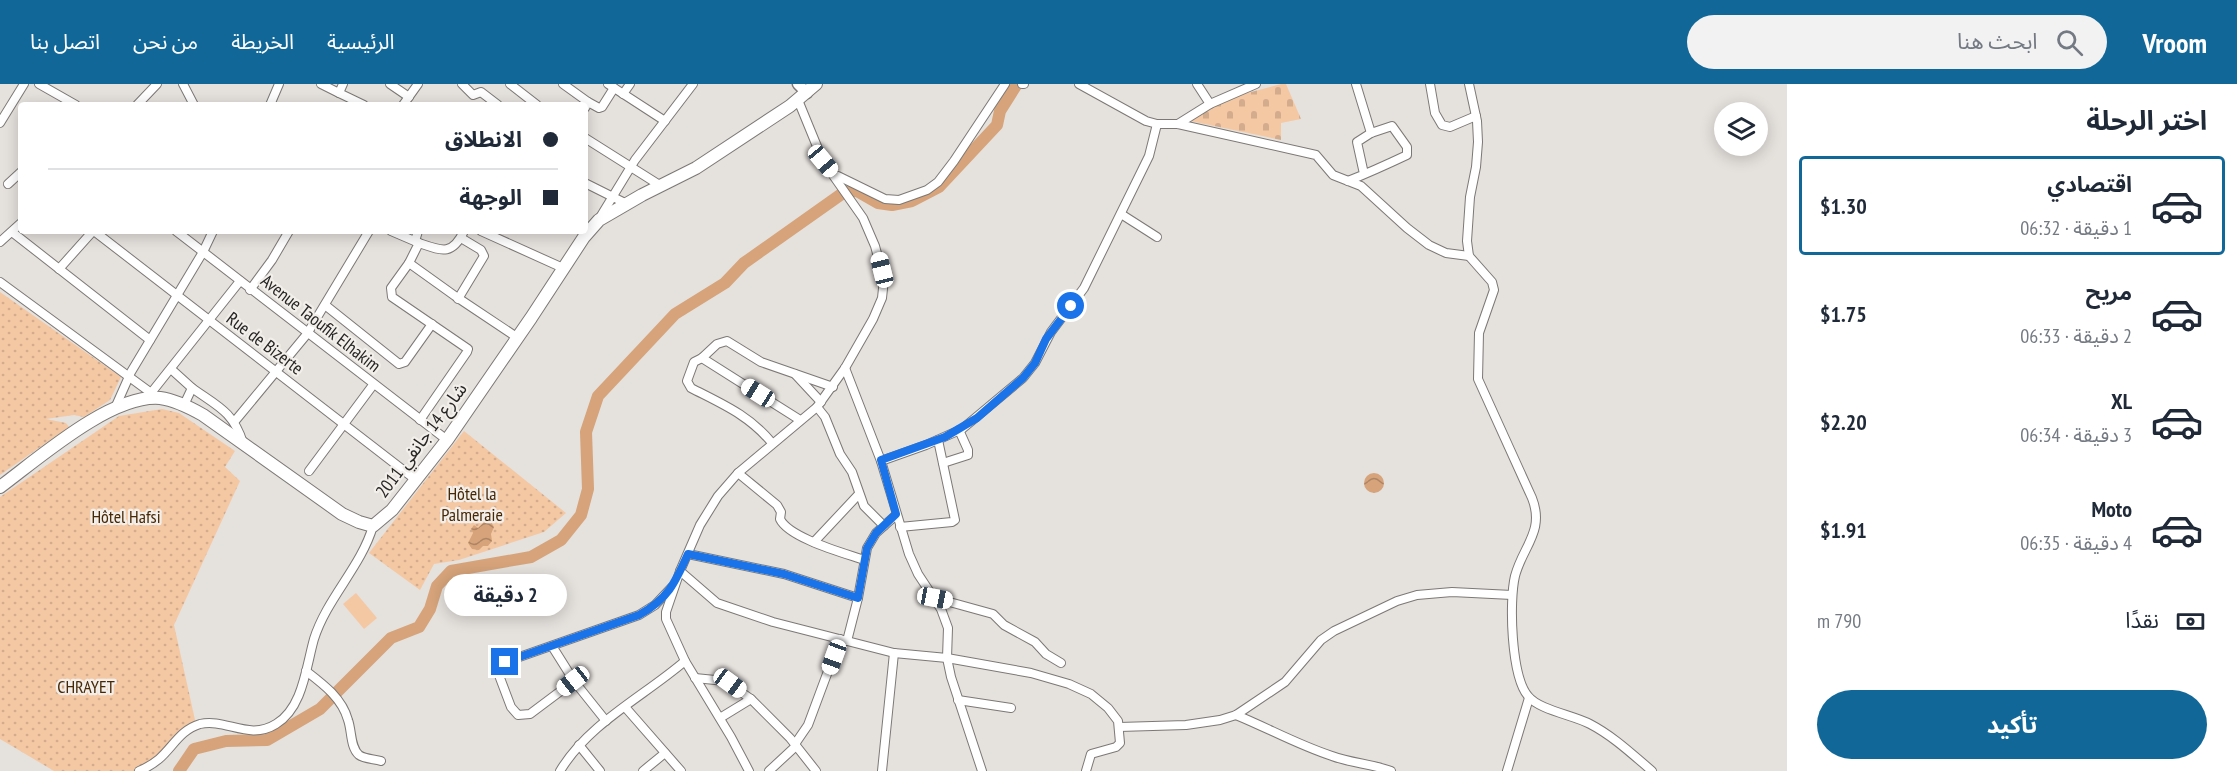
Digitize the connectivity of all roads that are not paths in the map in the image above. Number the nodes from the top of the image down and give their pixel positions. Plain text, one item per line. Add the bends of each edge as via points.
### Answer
1 (24, 84) edge
2 (39, 84) edge
3 (157, 84) edge
4 (183, 84) edge
5 (279, 84) edge
6 (321, 84) edge
7 (343, 84) edge
8 (390, 84) edge
9 (418, 84) edge
10 (462, 84) edge
11 (510, 84) edge
12 (564, 84) edge
13 (630, 84) edge
14 (693, 84) edge
15 (1005, 84) edge
16 (1079, 84) edge
17 (1197, 84) edge
18 (1256, 84) edge
19 (1356, 84) edge
20 (1430, 84) edge
21 (1469, 84) edge
22 (611, 86) edge
23 (56, 88) edge
24 (806, 90) edge
25 (339, 93) junction
26 (623, 94) junction
27 (72, 102) edge
28 (140, 102) edge
29 (192, 102) edge
30 (271, 102) edge
31 (358, 102) edge
32 (407, 102) edge
33 (494, 102) edge
34 (533, 102) edge
35 (584, 102) edge
36 (1210, 104) junction
37 (588, 105) edge
38 (1476, 116) junction
39 (665, 121) junction
40 (0, 123) edge
41 (1157, 124) junction
42 (1178, 124) junction
43 (1371, 133) junction
44 (588, 140) edge
45 (631, 167) junction
46 (1364, 174) junction
47 (18, 175) edge
48 (835, 175) junction
49 (1348, 181) junction
50 (8, 184) dead end
51 (588, 184) edge
52 (661, 186) junction
53 (613, 196) junction
54 (627, 204) junction
55 (1121, 214) junction
56 (599, 220) junction
57 (18, 226) edge
58 (12, 232) junction
59 (588, 232) edge
60 (90, 234) edge
61 (97, 234) edge
62 (180, 234) edge
63 (212, 234) edge
64 (287, 234) edge
65 (367, 234) edge
66 (398, 234) edge
67 (418, 234) edge
68 (463, 234) edge
69 (488, 234) edge
70 (587, 234) edge
71 (1157, 237) dead end
72 (0, 242) edge
73 (417, 242) junction
74 (203, 252) junction
75 (1469, 256) junction
76 (409, 263) junction
77 (563, 268) junction
78 (59, 269) junction
79 (240, 281) junction
80 (0, 282) edge
81 (250, 290) junction
82 (177, 295) junction
83 (458, 299) junction
84 (325, 305) junction
85 (208, 321) junction
86 (432, 324) junction
87 (308, 334) junction
88 (518, 338) junction
89 (150, 340) junction
90 (702, 358) junction
91 (845, 368) junction
92 (171, 369) junction
93 (277, 373) junction
94 (795, 374) junction
95 (130, 376) junction
96 (373, 385) junction
97 (833, 387) junction
98 (192, 388) junction
99 (155, 395) junction
100 (184, 405) junction
101 (819, 405) junction
102 (115, 408) junction
103 (420, 420) junction
104 (800, 420) junction
105 (235, 422) junction
106 (344, 424) junction
107 (959, 430) junction
108 (447, 440) junction
109 (938, 440) junction
110 (243, 443) junction
111 (772, 443) junction
112 (881, 460) junction
113 (943, 463) junction
114 (309, 471) dead end
115 (738, 473) junction
116 (416, 480) junction
117 (0, 487) edge
118 (859, 494) junction
119 (896, 514) junction
120 (373, 526) junction
121 (884, 526) junction
122 (900, 527) junction
123 (814, 542) junction
124 (688, 554) junction
125 (864, 560) junction
126 (680, 571) junction
127 (676, 582) junction
128 (1512, 595) junction
129 (858, 598) junction
130 (935, 598) junction
131 (844, 640) junction
132 (552, 646) junction
133 (894, 653) junction
134 (947, 658) junction
135 (684, 661) junction
136 (1061, 663) dead end
137 (306, 671) junction
138 (695, 678) junction
139 (573, 681) junction
140 (1528, 698) junction
141 (751, 699) junction
142 (958, 700) junction
143 (625, 707) junction
144 (1011, 708) dead end
145 (1236, 715) junction
146 (720, 718) junction
147 (606, 721) junction
148 (1119, 727) junction
149 (579, 745) junction
150 (796, 745) junction
151 (665, 753) junction
152 (381, 761) dead end
153 (140, 771) edge
154 (560, 771) edge
155 (600, 771) edge
156 (643, 771) edge
157 (681, 771) edge
158 (749, 771) edge
159 (769, 771) edge
160 (816, 771) edge
161 (882, 771) edge
162 (982, 771) edge
163 (1086, 771) edge
164 (1391, 771) edge
165 (1507, 771) edge
166 (1652, 771) edge

1 - 40 street
2 - 23 street
3 - 28 street
4 - 29 street
5 - 30 street
6 - 25 street
7 - 25 street
8 - 32 street
9 - 32 street
10 - 33 street via 473,95 481,92
11 - 34 street
12 - 35 street
13 - 26 street
14 - 39 street
15 - 48 street via 954,161 927,190 899,200 885,200
16 - 41 street
17 - 36 street
18 - 36 street
19 - 43 street
20 - 38 street via 1435,113 1442,125 1450,127
21 - 38 street
22 - 26 street
22 - 37 street via 599,108
23 - 27 street
24 - 48 street via 823,161
24 - 52 main road, شارع 14 جانفي 2011 via 696,168
25 - 31 street
26 - 39 street
36 - 42 street
38 - 75 street via 1478,142 1466,226
39 - 45 street
41 - 42 street
41 - 55 street via 1149,156
42 - 49 street via 1311,153 1333,175
43 - 46 street via 1357,141
43 - 46 street via 1392,126 1408,153
44 - 45 street
45 - 52 street
45 - 53 street
46 - 49 street
47 - 50 street
48 - 91 street via 863,218 884,279 878,309
49 - 75 street via 1361,186 1429,245 1446,253
51 - 53 street
52 - 54 main road, شارع 14 جانفي 2011
53 - 54 street
53 - 56 street
54 - 56 main road, شارع 14 جانفي 2011
55 - 71 street
55 - 107 street via 1084,288 1046,339 1035,363 1013,387
56 - 59 main road, شارع 14 جانفي 2011
57 - 58 street
58 - 72 street
58 - 78 street
60 - 78 street
61 - 82 street, Rue de Bizerte
62 - 74 street, Avenue Taoufik Elhakim
63 - 74 street
64 - 81 street
65 - 84 street
66 - 73 street
67 - 73 street
68 - 73 street via 454,247 442,250
68 - 83 street via 484,256
69 - 77 street
70 - 77 main road, شارع 14 جانفي 2011
73 - 76 street
74 - 79 street, Avenue Taoufik Elhakim
74 - 82 street
75 - 128 street via 1492,282 1494,290 1479,333 1479,384 1536,507 1535,528 1516,574
76 - 83 street
76 - 86 street via 390,294
77 - 88 main road, شارع 14 جانفي 2011
78 - 89 street
79 - 81 street, Avenue Taoufik Elhakim
79 - 85 street
80 - 95 street
81 - 87 street, Avenue Taoufik Elhakim
82 - 85 street, Rue de Bizerte
82 - 89 street
83 - 88 street
84 - 86 street via 399,364 405,362
84 - 87 street
85 - 92 street
85 - 93 street, Rue de Bizerte
86 - 103 street via 468,349
87 - 93 street
87 - 96 street, Avenue Taoufik Elhakim
88 - 108 main road, شارع 14 جانفي 2011
89 - 95 street
90 - 94 street via 717,344 727,341 761,362
90 - 104 street
90 - 111 street via 694,362 688,384 691,388 747,418
91 - 97 street
91 - 112 street
92 - 98 street
92 - 99 street
93 - 105 street
93 - 106 street, Rue de Bizerte
94 - 97 street
94 - 101 street
95 - 99 street
95 - 102 street
96 - 103 street, Avenue Taoufik Elhakim
96 - 106 street
97 - 101 street
98 - 100 street
98 - 105 street
99 - 100 main road
99 - 102 main road
100 - 110 main road
101 - 104 street
101 - 118 street
102 - 117 main road
103 - 108 street, Avenue Taoufik Elhakim
104 - 111 street
105 - 110 street
106 - 114 street
106 - 116 street, Rue de Bizerte
107 - 109 street
107 - 113 street via 969,454
108 - 116 main road, شارع 14 جانفي 2011
109 - 112 street
109 - 113 street
110 - 120 main road via 342,514
111 - 115 street
112 - 119 street
113 - 122 street via 954,522
115 - 123 street via 777,505 782,524
115 - 124 street via 710,507
116 - 120 main road, شارع 14 جانفي 2011 via 387,516
118 - 121 street via 866,509
118 - 123 street
119 - 121 street
119 - 122 street
120 - 137 street via 364,550 324,616
121 - 125 street via 871,539
122 - 130 street via 914,567
123 - 125 street
124 - 126 street
124 - 129 street via 784,574
125 - 129 street
126 - 127 street
126 - 131 street via 723,606
127 - 132 street via 655,605 639,615
127 - 135 street via 666,619
128 - 140 street via 1515,658
128 - 145 street via 1452,592 1397,601 1321,640 1285,682
129 - 131 street
130 - 134 street via 948,628
130 - 136 street via 993,614
131 - 133 street
131 - 150 street
132 - 139 street
132 - 139 street via 498,667 511,707 518,715 530,714
133 - 134 street
133 - 161 street
134 - 142 street
134 - 148 street via 1031,672 1069,684 1101,701
135 - 138 street
135 - 143 street
137 - 152 street via 339,701 361,757
137 - 153 street via 291,710 277,724 264,730 200,724 180,735 160,758
138 - 141 street via 726,681
138 - 146 street
139 - 147 street
140 - 165 street
140 - 166 street via 1599,729
141 - 146 street
141 - 150 street
142 - 144 street
142 - 162 street
143 - 147 street
143 - 151 street
145 - 148 street via 1186,725
145 - 164 street via 1334,757
146 - 158 street
147 - 149 street
148 - 163 street via 1119,745 1091,754
149 - 154 street
149 - 155 street
150 - 159 street
150 - 160 street
151 - 156 street
151 - 157 street

